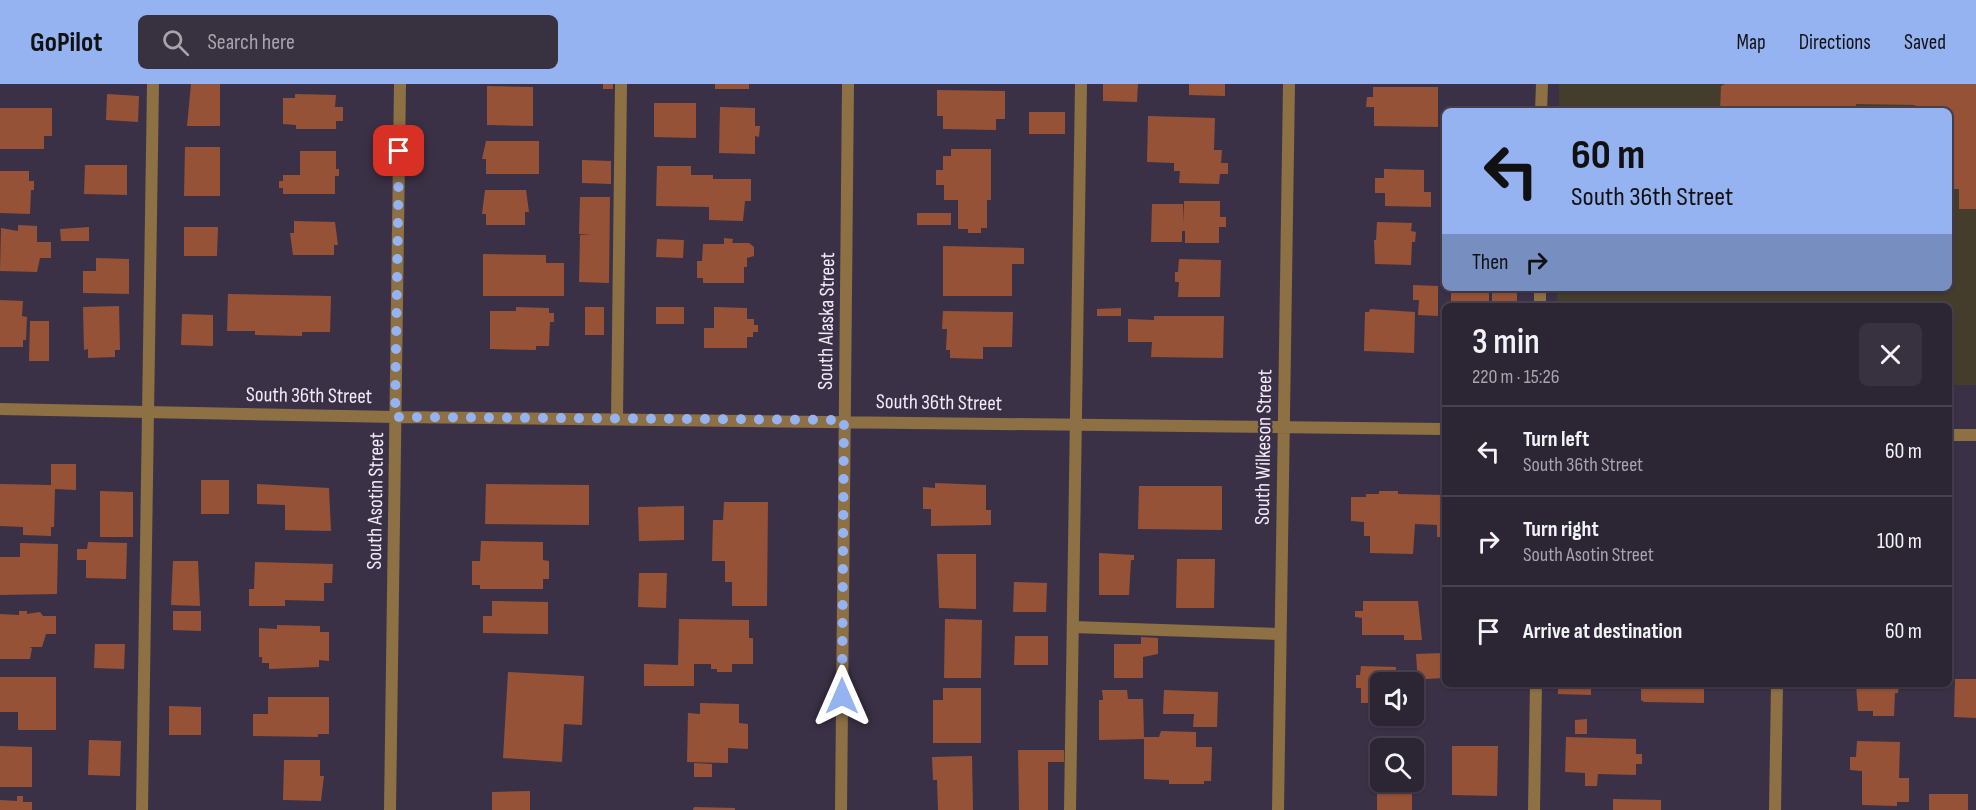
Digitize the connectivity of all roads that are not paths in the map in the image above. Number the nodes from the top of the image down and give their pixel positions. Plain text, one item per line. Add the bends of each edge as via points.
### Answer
1 (153, 84) edge
2 (400, 84) edge
3 (621, 84) edge
4 (848, 84) edge
5 (1081, 84) edge
6 (1289, 84) edge
7 (1542, 84) edge
8 (1541, 108) edge
9 (0, 409) edge
10 (150, 412) junction
11 (395, 417) junction
12 (617, 418) junction
13 (844, 420) junction
14 (1077, 424) junction
15 (1282, 427) junction
16 (1442, 429) edge
17 (1952, 435) edge
18 (1976, 435) edge
19 (1073, 627) junction
20 (1280, 634) junction
21 (1536, 687) edge
22 (1777, 687) edge
23 (142, 810) edge
24 (390, 810) edge
25 (840, 810) edge
26 (1070, 810) edge
27 (1278, 810) edge
28 (1534, 810) edge
29 (1775, 810) edge

1 - 10 street
2 - 11 street, South Asotin Street
3 - 12 street
4 - 13 street, South Alaska Street
5 - 14 street
6 - 15 street, South Wilkeson Street
7 - 8 street
9 - 10 street, South 36th Street
10 - 11 street, South 36th Street
10 - 23 street
11 - 12 street, South 36th Street
11 - 24 street, South Asotin Street
12 - 13 street, South 36th Street
13 - 14 street, South 36th Street
13 - 25 street, South Alaska Street
14 - 15 street, South 36th Street
14 - 19 street
15 - 16 street, South 36th Street
15 - 20 street, South Wilkeson Street
17 - 18 street
19 - 20 street
19 - 26 street
20 - 27 street, South Wilkeson Street
21 - 28 street
22 - 29 street

